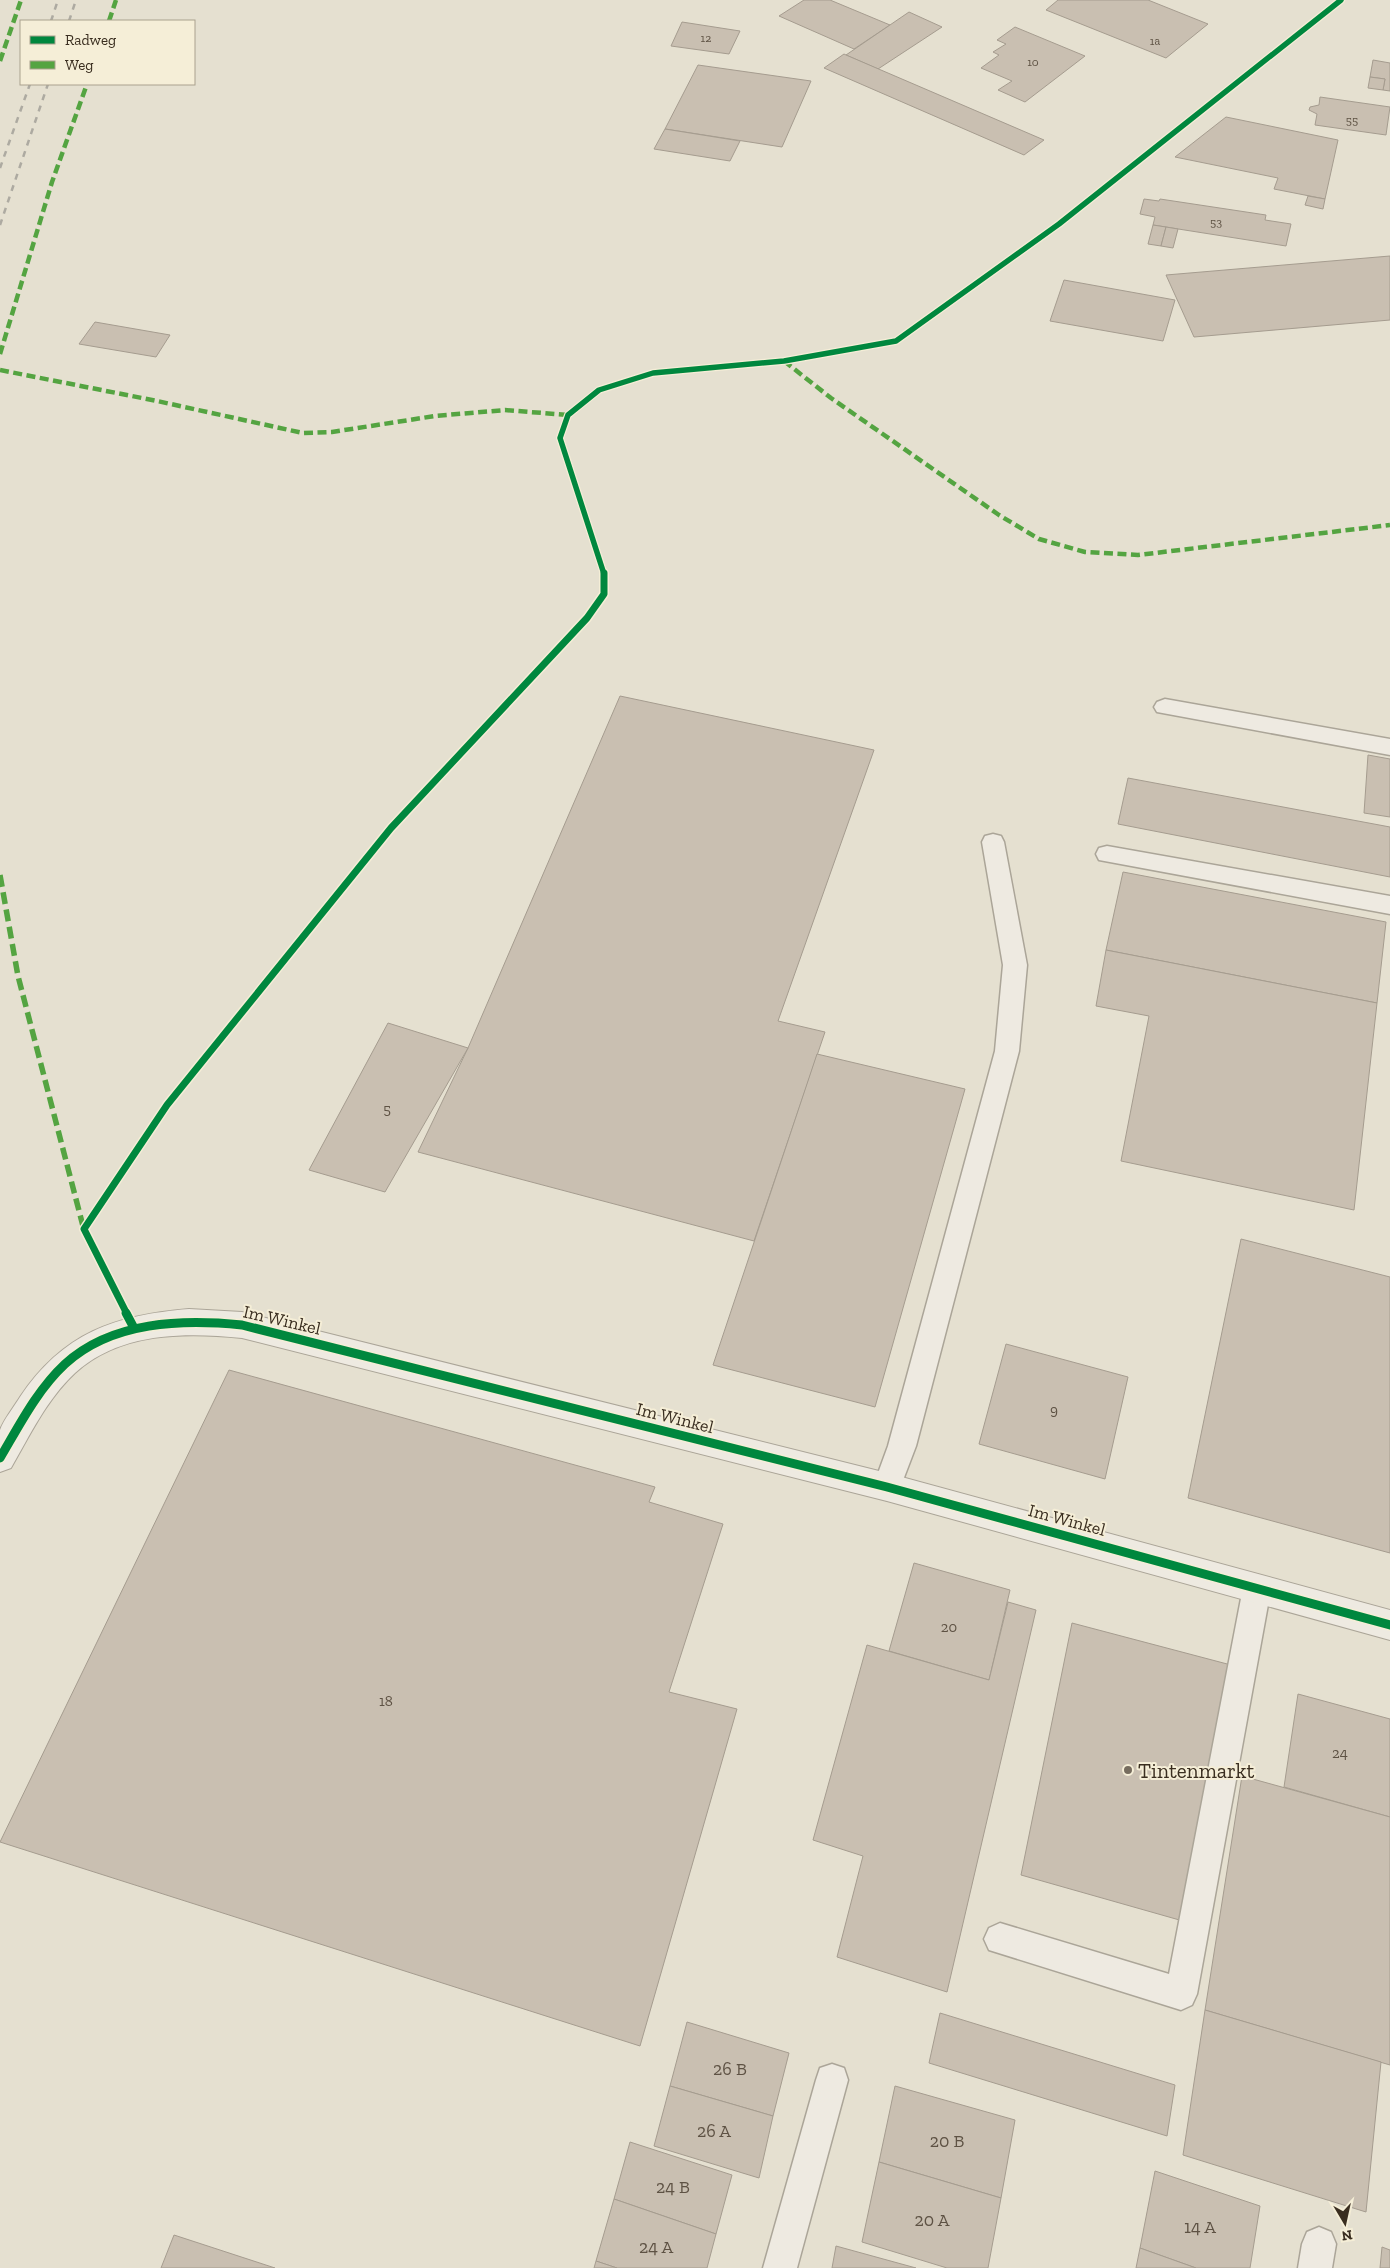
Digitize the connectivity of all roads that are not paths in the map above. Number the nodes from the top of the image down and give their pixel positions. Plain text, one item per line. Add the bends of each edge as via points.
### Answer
1 (1164, 707) dead end
2 (1390, 747) edge
3 (993, 842) dead end
4 (1107, 854) dead end
5 (1390, 905) edge
6 (0, 1458) edge
7 (887, 1486) junction
8 (1257, 1588) junction
9 (1390, 1625) edge
10 (1000, 1939) dead end
11 (832, 2080) dead end
12 (780, 2268) edge

1 - 2 lane
3 - 7 lane via 1014,965 1007,1051 902,1446
4 - 5 lane
6 - 7 street, Im Winkel via 48,1382 72,1358 97,1342 134,1328 193,1321 242,1325
7 - 8 street, Im Winkel
8 - 9 street, Im Winkel
8 - 10 lane via 1181,1994
11 - 12 lane

